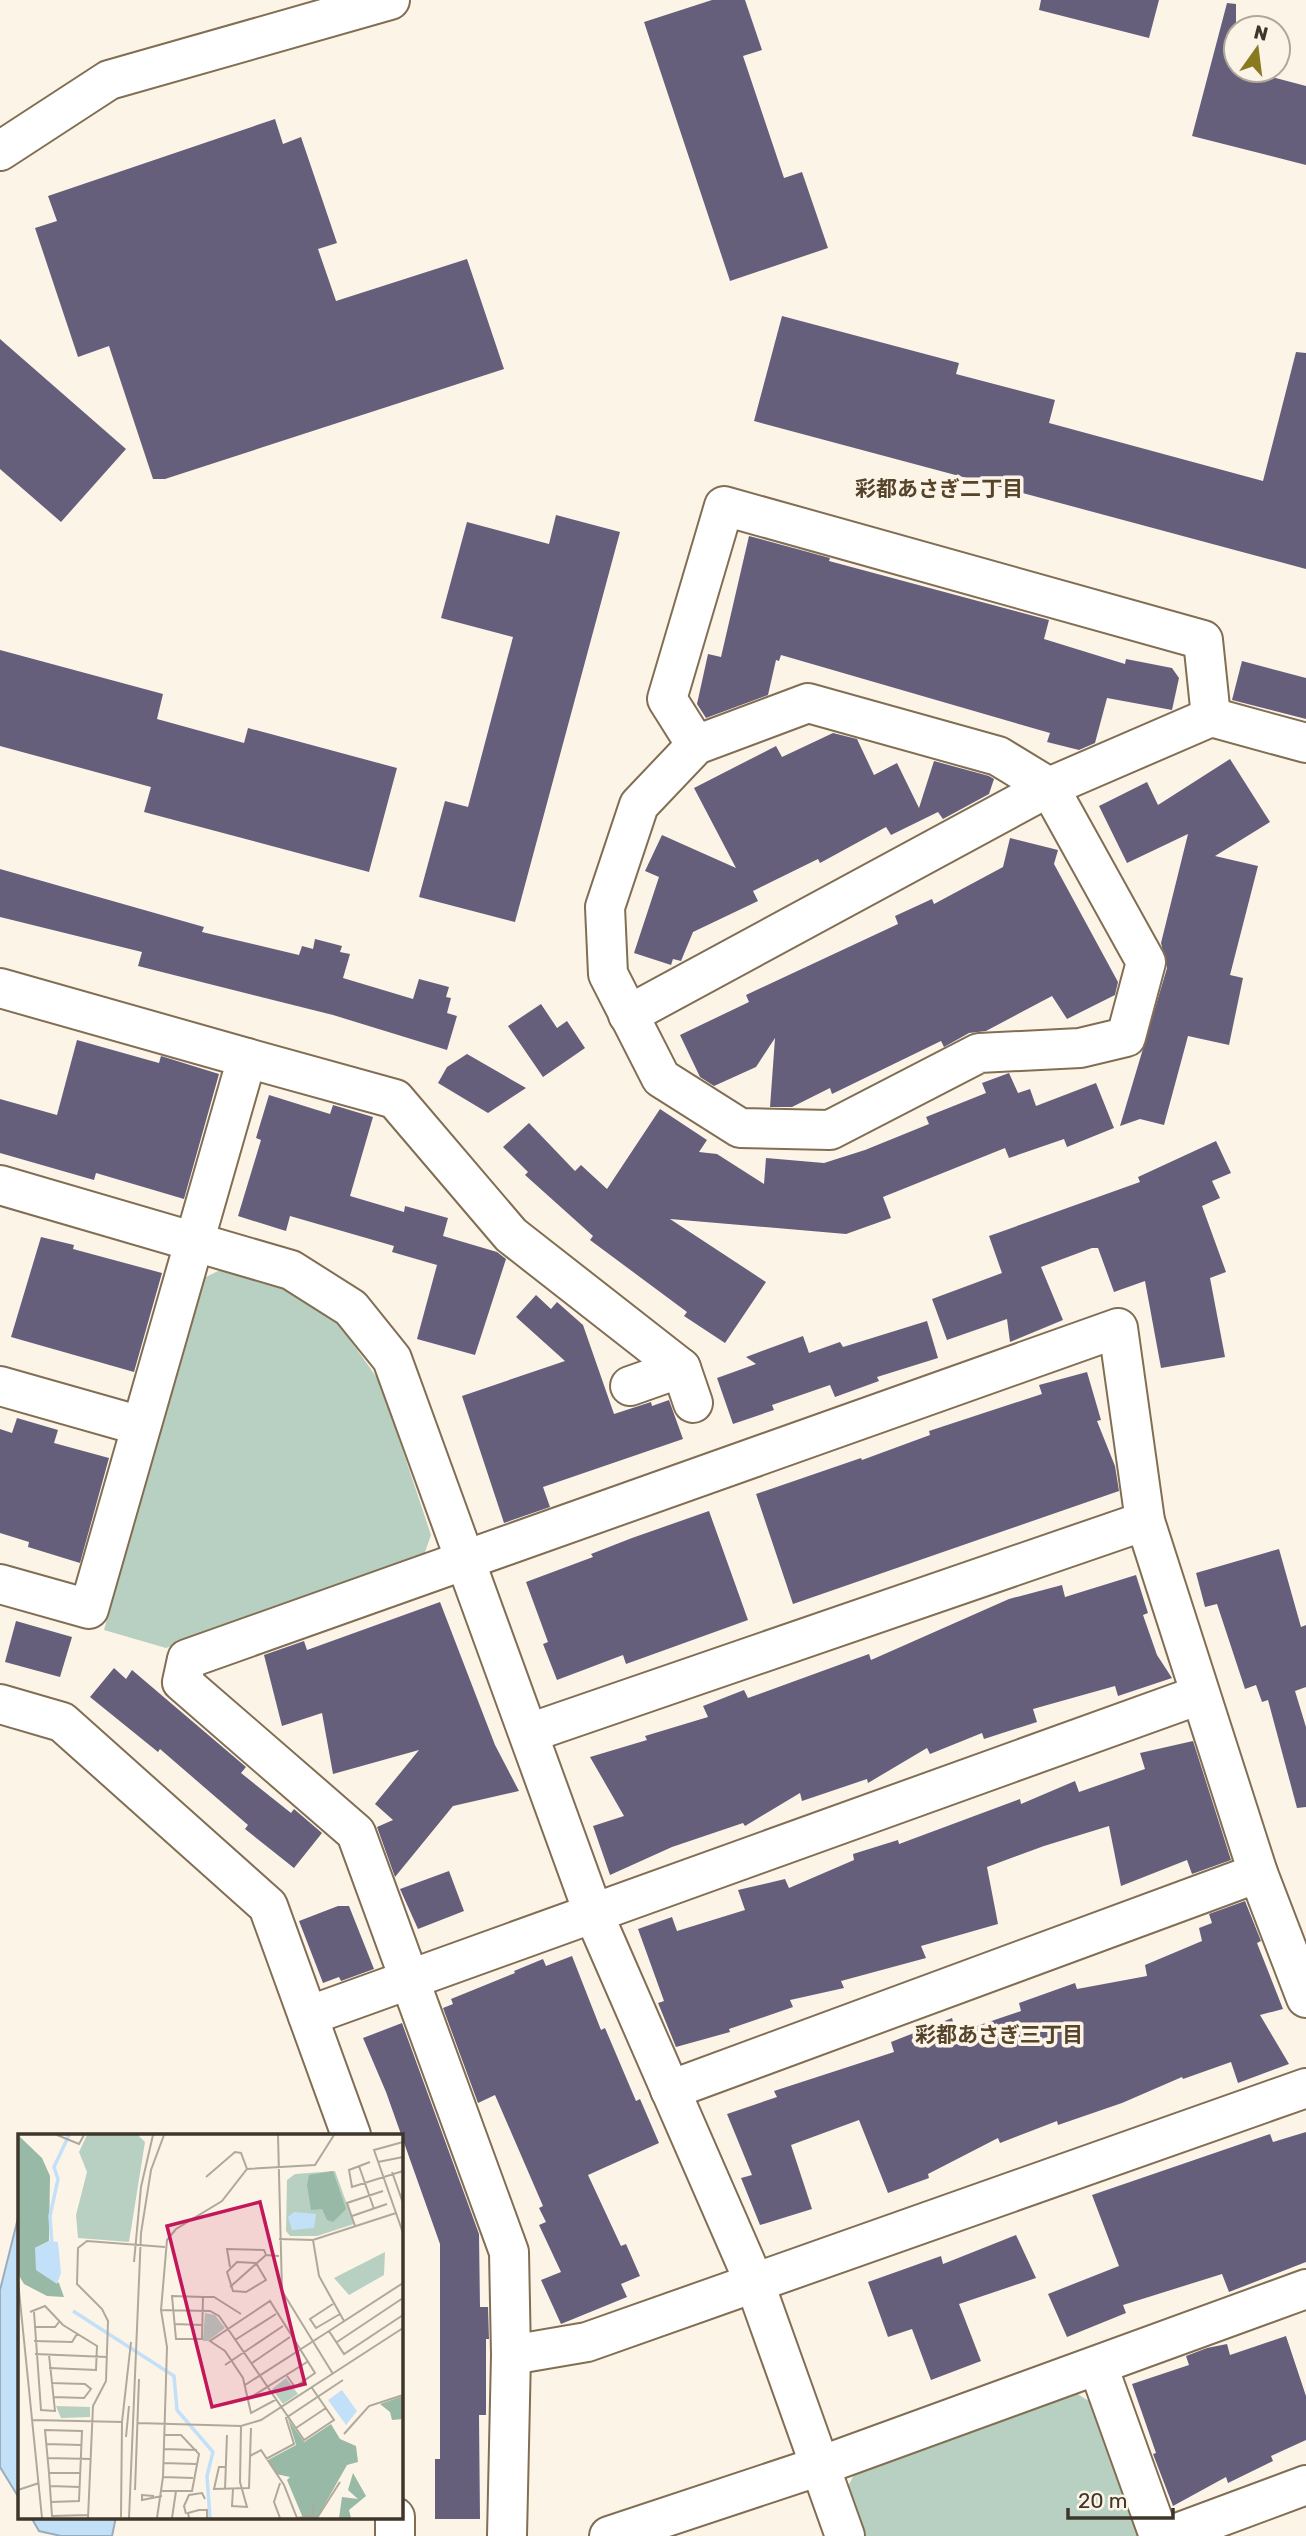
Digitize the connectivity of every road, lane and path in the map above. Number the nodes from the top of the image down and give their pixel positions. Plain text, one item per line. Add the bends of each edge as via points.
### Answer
1 (390, 0) edge
2 (0, 151) edge
3 (1211, 717) junction
4 (1306, 743) edge
5 (696, 745) junction
6 (1049, 787) junction
7 (0, 988) edge
8 (628, 1015) junction
9 (247, 1058) junction
10 (0, 1185) edge
11 (194, 1240) junction
12 (0, 1386) edge
13 (630, 1386) dead end
14 (141, 1426) junction
15 (1145, 1521) junction
16 (466, 1558) junction
17 (0, 1584) edge
18 (1199, 1695) junction
19 (0, 1704) edge
20 (529, 1733) junction
21 (1258, 1873) junction
22 (594, 1915) junction
23 (411, 1979) junction
24 (1306, 1998) edge
25 (308, 2016) junction
26 (1306, 2088) edge
27 (670, 2090) junction
28 (351, 2134) edge
29 (755, 2284) junction
30 (1306, 2289) edge
31 (510, 2355) junction
32 (1098, 2366) junction
33 (820, 2466) junction
34 (1306, 2486) edge
35 (395, 2518) edge
36 (395, 2536) edge
37 (506, 2536) edge
38 (609, 2536) edge
39 (845, 2536) edge
40 (1159, 2536) edge
41 (1168, 2536) edge

1 - 2 street via 109,80
3 - 4 street
3 - 5 street via 1203,640 724,506 667,699
3 - 6 street
5 - 6 street via 808,703 998,756
5 - 8 street via 639,805 605,907 608,974
6 - 8 street
6 - 8 street via 1146,962 1126,1037 1080,1048 979,1053 830,1130 740,1128 661,1078
7 - 9 street
9 - 11 street
9 - 13 street via 395,1099 511,1235 687,1385
10 - 11 street
11 - 14 street
11 - 16 street via 290,1270 351,1308 392,1359
12 - 14 street
14 - 17 street via 89,1609
15 - 16 street via 1118,1328
15 - 18 street
15 - 20 street
16 - 20 street
16 - 23 street via 187,1659 182,1682 356,1833
18 - 21 street
18 - 22 street
19 - 25 street via 62,1722 268,1906
20 - 22 street
21 - 24 street
21 - 27 street
22 - 23 street
22 - 27 street
23 - 25 street
23 - 31 street via 509,2252
25 - 28 street
26 - 29 street
27 - 29 street
29 - 31 street via 587,2342
29 - 33 street
30 - 32 street
31 - 37 street
32 - 33 street
32 - 40 street
33 - 38 street
33 - 39 street
34 - 41 street
35 - 36 street

